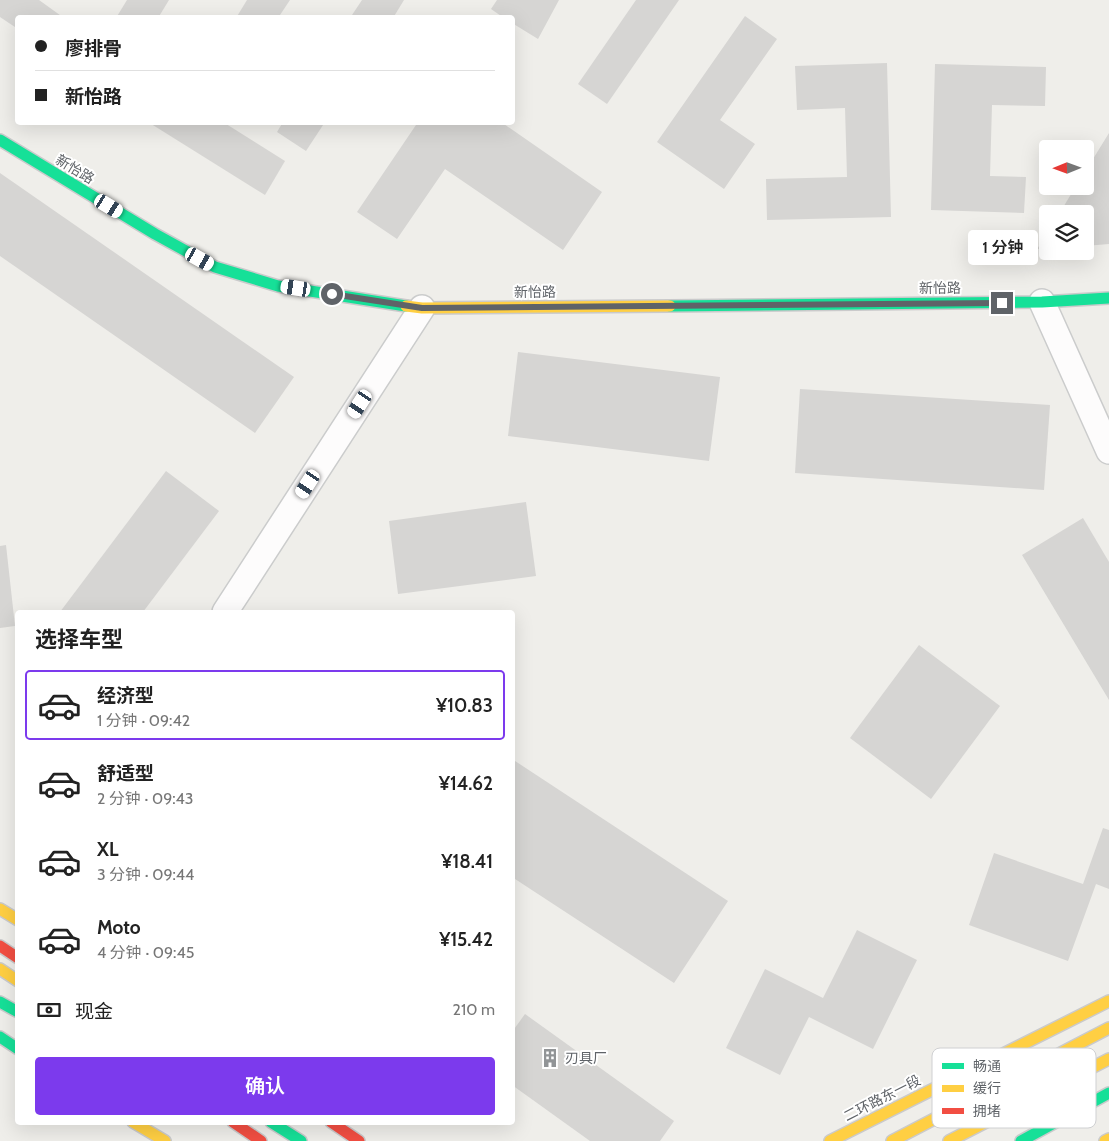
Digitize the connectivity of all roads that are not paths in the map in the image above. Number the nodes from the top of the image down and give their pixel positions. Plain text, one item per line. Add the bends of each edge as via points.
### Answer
1 (0, 140) edge
2 (1109, 298) edge
3 (1042, 302) junction
4 (422, 308) junction
5 (1109, 451) edge
6 (226, 610) edge
7 (0, 909) edge
8 (15, 918) edge
9 (0, 946) edge
10 (15, 956) edge
11 (0, 970) edge
12 (15, 979) edge
13 (1109, 1001) edge
14 (0, 1002) edge
15 (15, 1010) edge
16 (1109, 1028) edge
17 (0, 1037) edge
18 (15, 1047) edge
19 (1015, 1048) edge
20 (1071, 1048) edge
21 (1109, 1059) edge
22 (1096, 1066) edge
23 (932, 1090) edge
24 (1109, 1092) edge
25 (1096, 1099) edge
26 (932, 1120) edge
27 (138, 1125) edge
28 (237, 1125) edge
29 (276, 1125) edge
30 (336, 1125) edge
31 (974, 1128) edge
32 (1044, 1128) edge
33 (1109, 1139) edge
34 (164, 1141) edge
35 (261, 1141) edge
36 (300, 1141) edge
37 (360, 1141) edge
38 (830, 1141) edge
39 (892, 1141) edge
40 (949, 1141) edge
41 (1021, 1141) edge
42 (1105, 1141) edge

1 - 4 main road, 新怡路 via 215,267 278,286
2 - 3 main road, 新怡路
3 - 4 main road, 新怡路
3 - 5 street
4 - 6 street
7 - 8 main road
9 - 10 main road
11 - 12 main road
13 - 19 main road, 二环路东一段
14 - 15 main road
16 - 20 main road
17 - 18 main road
21 - 22 main road
23 - 38 main road, 二环路东一段
24 - 25 main road
26 - 39 main road
27 - 34 main road
28 - 35 main road
29 - 36 main road
30 - 37 main road
31 - 40 main road
32 - 41 main road
33 - 42 main road

